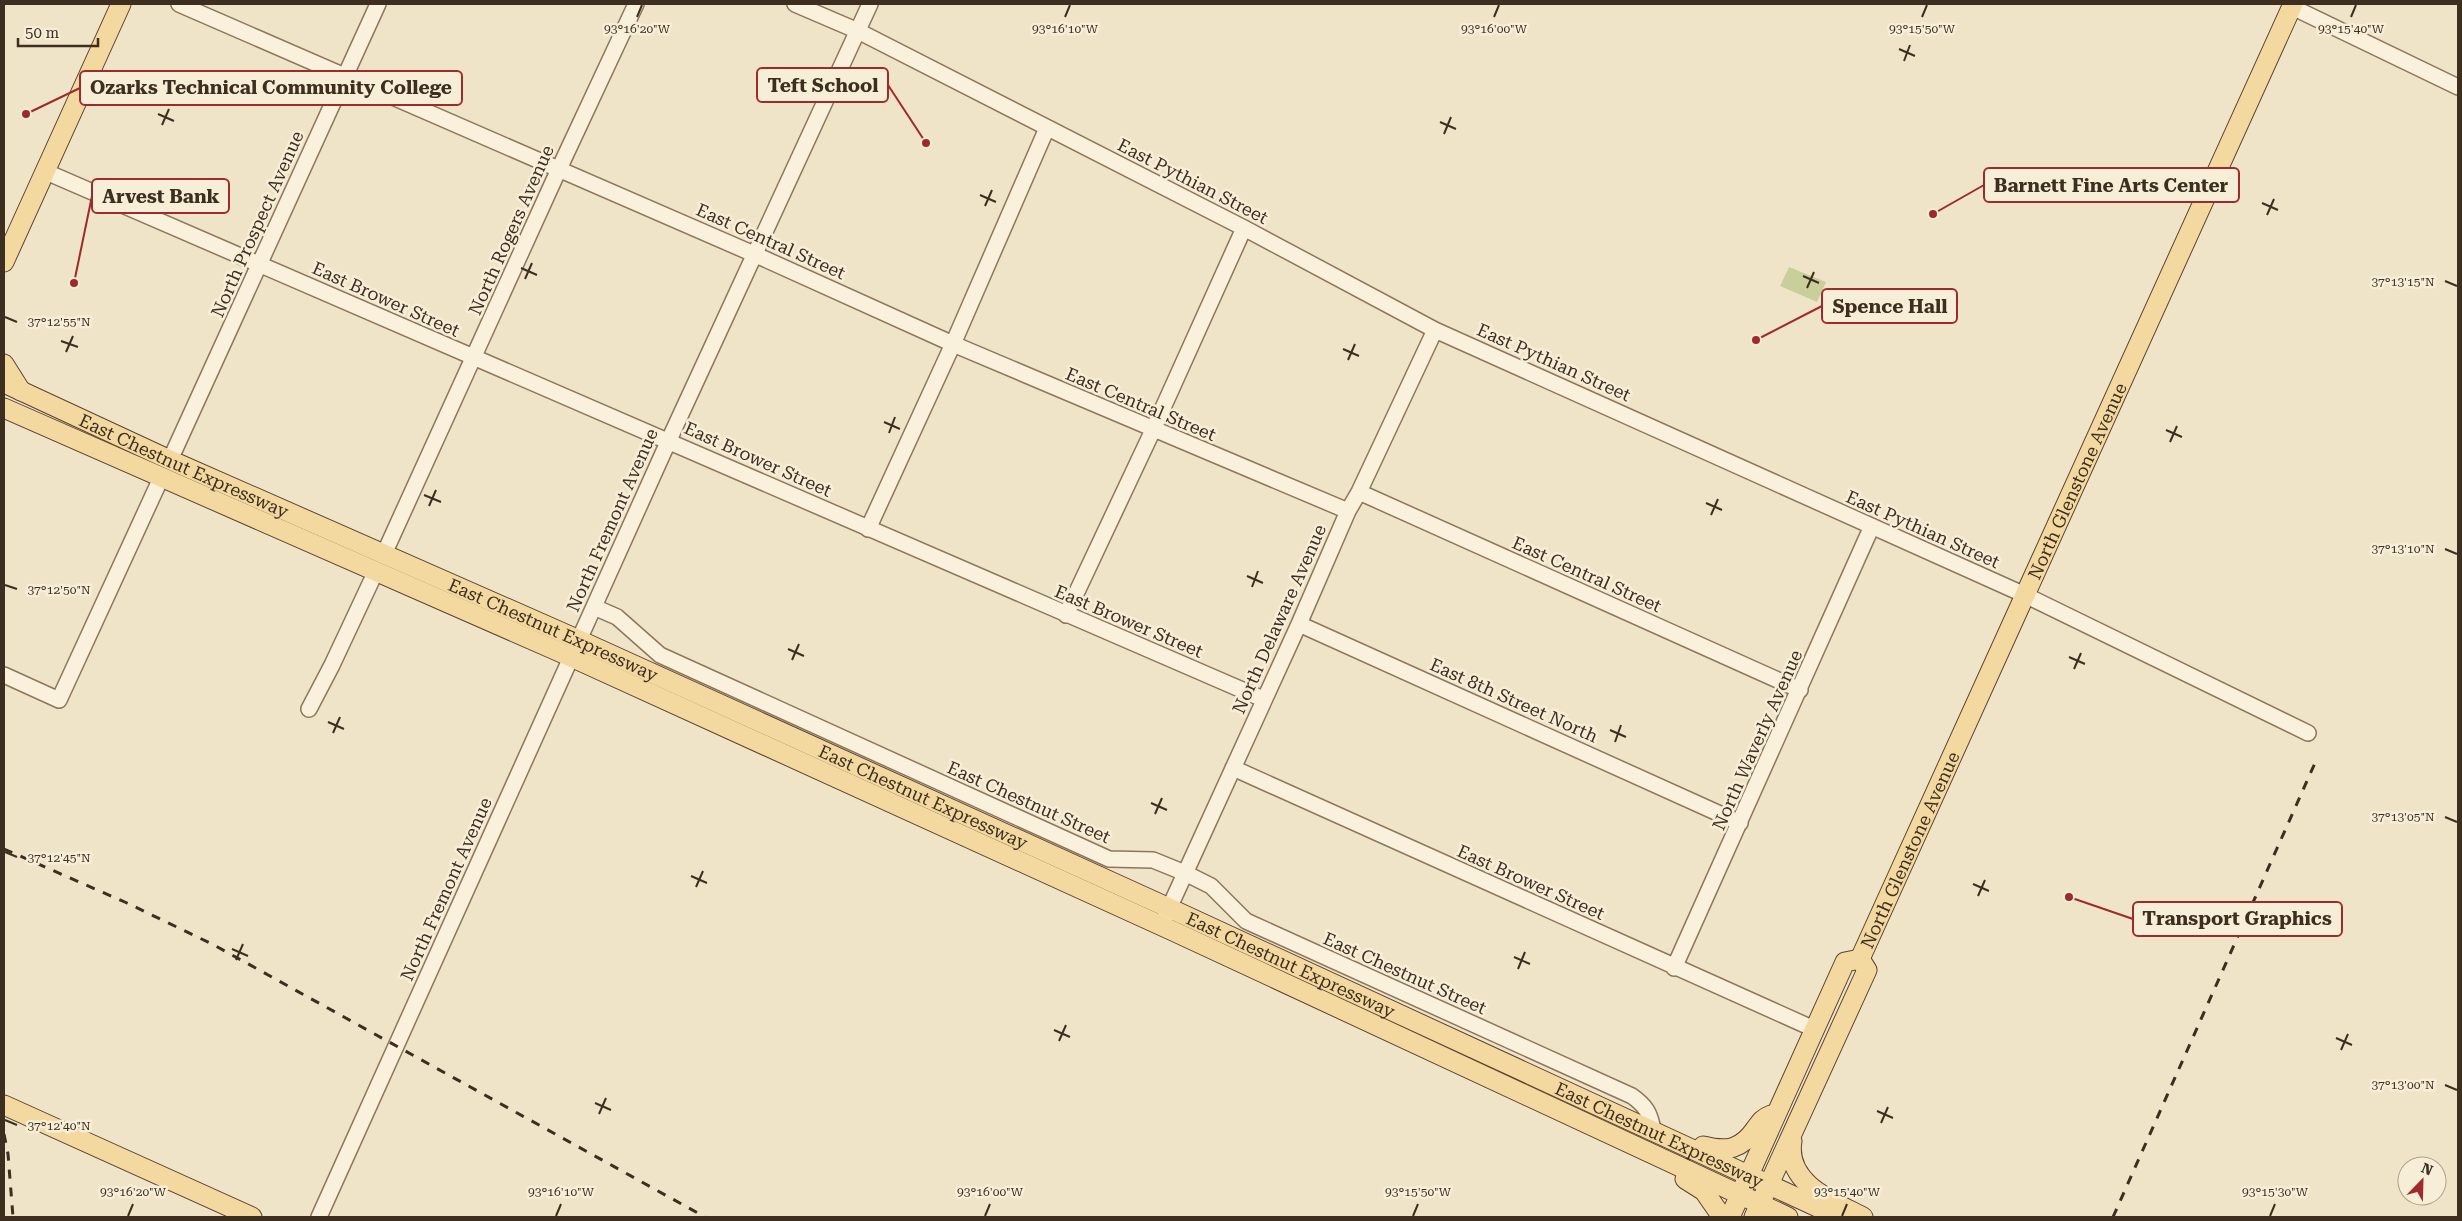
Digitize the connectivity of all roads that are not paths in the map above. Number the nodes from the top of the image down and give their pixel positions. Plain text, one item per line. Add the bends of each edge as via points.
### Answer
1 (120, 4) edge
2 (179, 4) edge
3 (378, 4) edge
4 (636, 4) edge
5 (795, 4) edge
6 (870, 4) edge
7 (2292, 5) edge
8 (858, 31) junction
9 (344, 76) junction
10 (2458, 87) edge
11 (1047, 128) junction
12 (558, 169) junction
13 (44, 171) junction
14 (1244, 228) junction
15 (756, 255) junction
16 (4, 262) edge
17 (259, 264) junction
18 (1435, 330) junction
19 (953, 344) junction
20 (474, 358) junction
21 (4, 364) edge
22 (4, 383) edge
23 (21, 391) junction
24 (4, 408) edge
25 (1153, 430) junction
26 (669, 440) junction
27 (170, 460) junction
28 (162, 478) junction
29 (1359, 492) junction
30 (1348, 511) junction
31 (1872, 526) junction
32 (868, 529) junction
33 (384, 554) junction
34 (376, 571) junction
35 (2025, 595) junction
36 (594, 606) junction
37 (1066, 614) junction
38 (1299, 624) junction
39 (575, 648) junction
40 (4, 675) edge
41 (1800, 690) junction
42 (1264, 699) junction
43 (308, 709) dead end
44 (2308, 733) dead end
45 (1233, 768) junction
46 (1740, 823) junction
47 (1185, 873) junction
48 (1169, 908) junction
49 (1161, 926) junction
50 (1860, 959) junction
51 (1674, 968) junction
52 (1814, 1030) junction
53 (1527, 1096) junction
54 (4, 1105) edge
55 (1776, 1113) junction
56 (1653, 1130) junction
57 (1793, 1135) junction
58 (1675, 1140) junction
59 (1750, 1174) junction
60 (1770, 1185) junction
61 (1740, 1195) junction
62 (1757, 1210) edge
63 (252, 1217) edge
64 (319, 1217) edge
65 (1722, 1217) edge
66 (1730, 1217) edge
67 (1788, 1217) edge
68 (1839, 1217) edge
69 (1862, 1217) edge

1 - 13 main road
2 - 9 street, East Central Street
3 - 9 street, North Prospect Avenue
4 - 12 street, North Rogers Avenue
5 - 8 street, East Pythian Street
6 - 8 street, North Fremont Avenue
7 - 10 street
7 - 35 main road, North Glenstone Avenue
8 - 11 street, East Pythian Street
8 - 15 street, North Fremont Avenue
9 - 12 street, East Central Street
9 - 17 street, North Prospect Avenue
11 - 14 street, East Pythian Street
11 - 19 street
12 - 15 street, East Central Street
12 - 20 street, North Rogers Avenue
13 - 16 main road
13 - 17 street, East Brower Street
14 - 18 street, East Pythian Street
14 - 25 street
15 - 19 street, East Central Street
15 - 26 street, North Fremont Avenue
17 - 20 street, East Brower Street
17 - 27 street, North Prospect Avenue
18 - 29 street, North Delaware Avenue
18 - 31 street, East Pythian Street
19 - 25 street, East Central Street
19 - 32 street
20 - 26 street, East Brower Street
20 - 33 street, North Rogers Avenue
21 - 23 main road
22 - 23 main road, East Chestnut Expressway
23 - 27 main road, East Chestnut Expressway
24 - 28 main road, East Chestnut Expressway
25 - 30 street, East Central Street
25 - 37 street
26 - 32 street, East Brower Street
26 - 36 street, North Fremont Avenue
27 - 33 main road, East Chestnut Expressway
28 - 34 main road, East Chestnut Expressway
28 - 40 street via 59,700
29 - 30 street, North Delaware Avenue
29 - 41 street, East Central Street
30 - 38 street, North Delaware Avenue
31 - 35 street, East Pythian Street
31 - 41 street, North Waverly Avenue
32 - 37 street, East Brower Street
33 - 39 main road, East Chestnut Expressway
34 - 39 main road, East Chestnut Expressway
34 - 43 street
35 - 44 street, East Pythian Street
35 - 50 main road, North Glenstone Avenue
36 - 39 street, North Fremont Avenue
36 - 47 street, East Chestnut Street via 617,617 660,655 1109,859 1153,860
37 - 42 street, East Brower Street
38 - 42 street, North Delaware Avenue
38 - 46 street, East 8th Street North
39 - 48 main road, East Chestnut Expressway
39 - 49 main road, East Chestnut Expressway
39 - 64 street, North Fremont Avenue
41 - 46 street, North Waverly Avenue
42 - 45 street, North Delaware Avenue
45 - 47 street, North Delaware Avenue
45 - 51 street, East Brower Street
46 - 51 street, North Waverly Avenue
47 - 48 street, North Delaware Avenue
47 - 56 street, East Chestnut Street via 1211,886 1246,921 1632,1096 1646,1106
48 - 49 street, North Delaware Avenue
48 - 56 main road, East Chestnut Expressway
49 - 53 main road, East Chestnut Expressway
50 - 52 main road, North Glenstone Avenue via 1845,962
50 - 57 main road, North Glenstone Avenue via 1867,970
51 - 52 street, East Brower Street
52 - 55 main road, North Glenstone Avenue
53 - 61 main road, East Chestnut Expressway
53 - 65 main road via 1553,1117 1698,1188 1714,1202
54 - 63 main road
55 - 58 main road via 1763,1118 1746,1141 1727,1150
55 - 59 main road, North Glenstone Avenue
56 - 58 main road, East Chestnut Expressway
57 - 60 main road, North Glenstone Avenue
57 - 69 main road via 1792,1162 1813,1190
58 - 59 main road, East Chestnut Expressway
59 - 60 main road, East Chestnut Expressway
59 - 61 main road, North Glenstone Avenue
60 - 62 main road, North Glenstone Avenue
60 - 68 main road, East Chestnut Expressway
61 - 62 main road, East Chestnut Expressway
61 - 66 main road, North Glenstone Avenue
62 - 67 main road, East Chestnut Expressway

